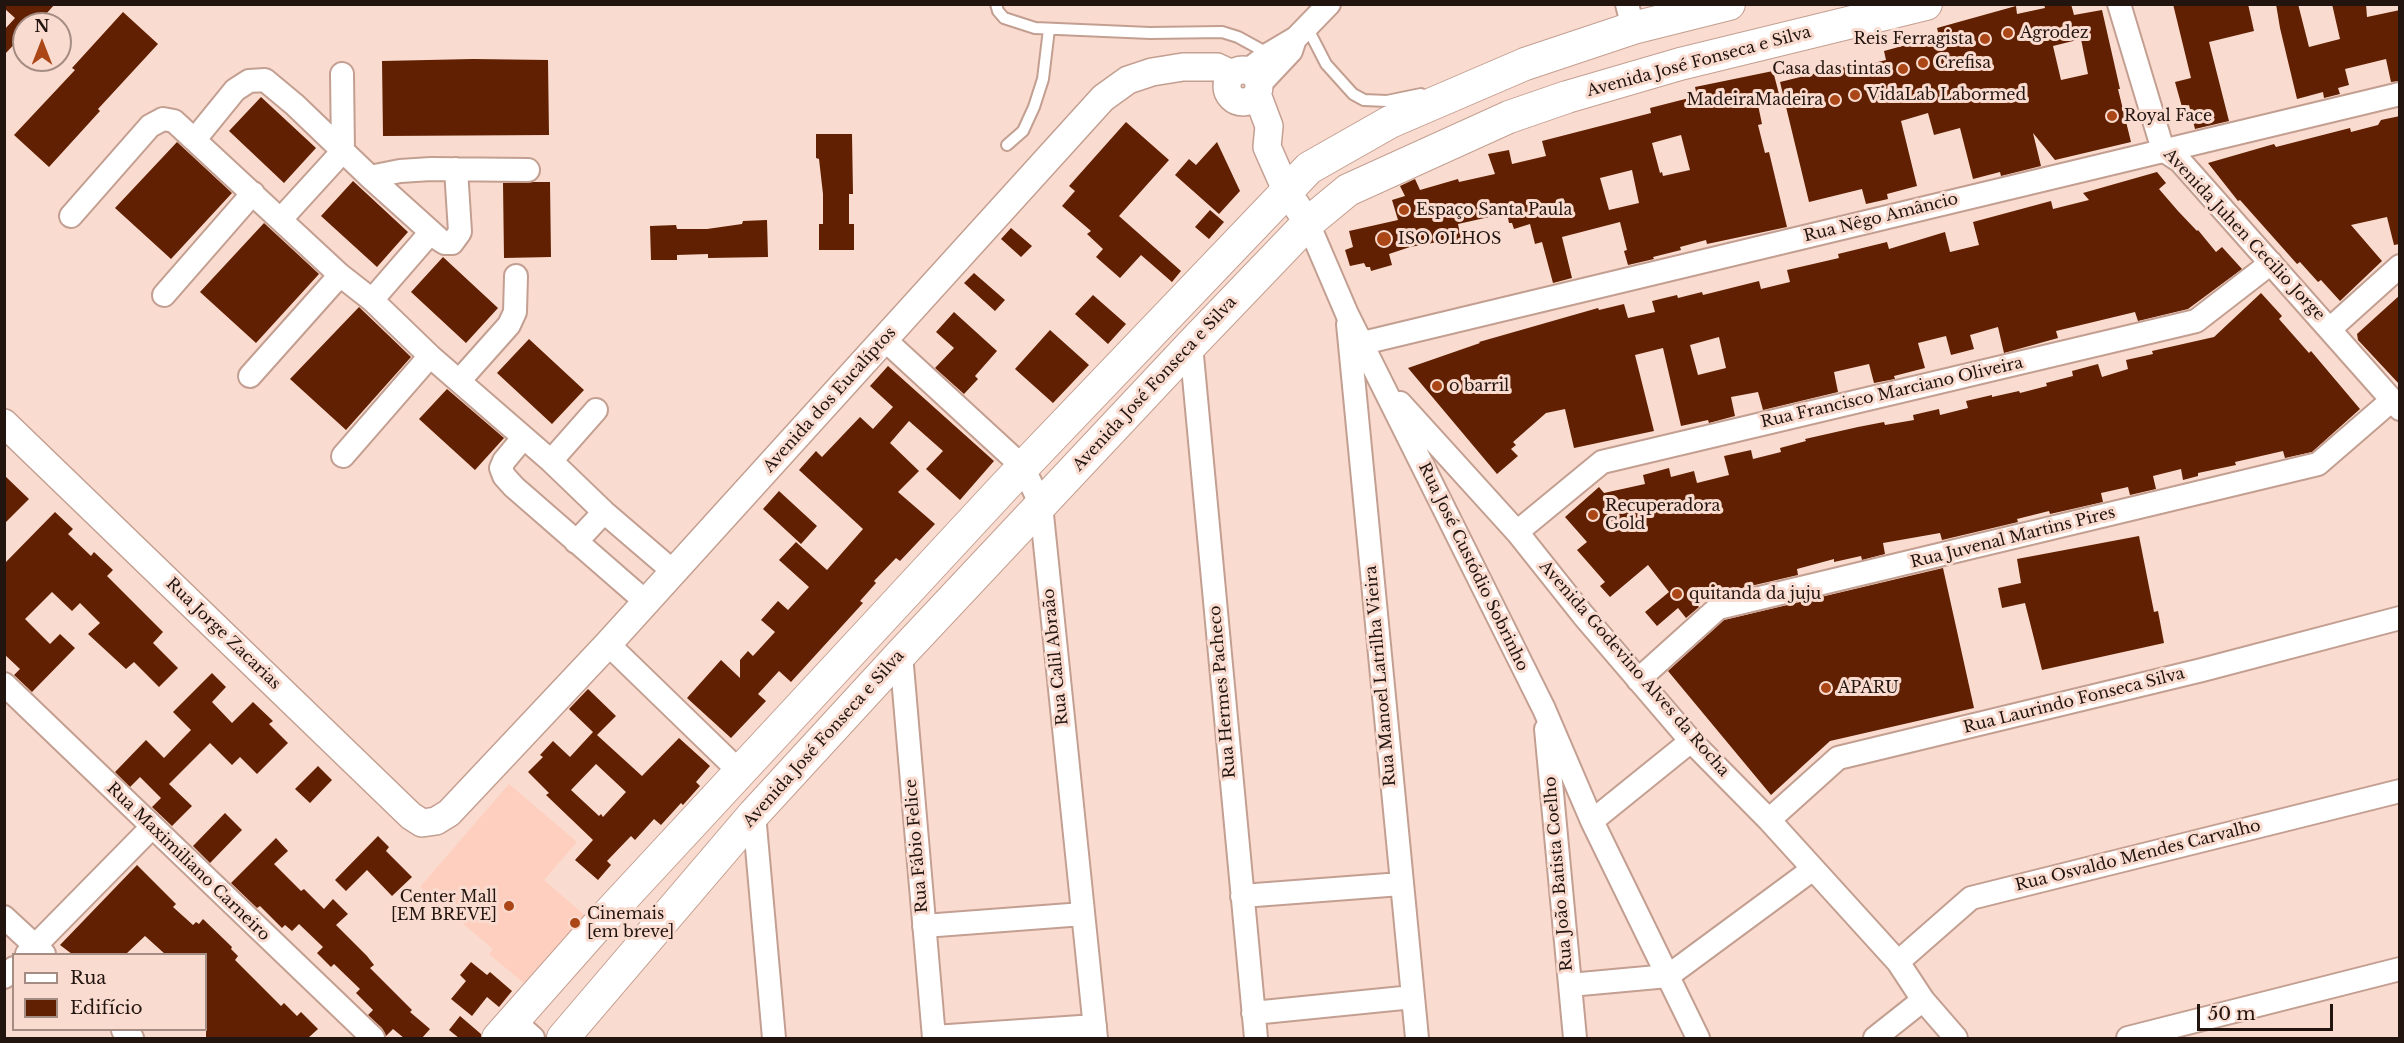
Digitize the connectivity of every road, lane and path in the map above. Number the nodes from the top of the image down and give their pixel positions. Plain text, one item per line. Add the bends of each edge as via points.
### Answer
1 (996, 4) edge
2 (1329, 4) edge
3 (1729, 4) edge
4 (1926, 4) edge
5 (2120, 4) edge
6 (1630, 16) edge
7 (1049, 29) junction
8 (1301, 32) junction
9 (342, 74) dead end
10 (1248, 80) junction
11 (1427, 92) dead end
12 (2400, 94) edge
13 (195, 138) junction
14 (1007, 146) dead end
15 (2163, 150) junction
16 (343, 151) junction
17 (456, 169) junction
18 (528, 170) dead end
19 (370, 177) junction
20 (1286, 190) junction
21 (253, 192) junction
22 (71, 216) dead end
23 (281, 219) junction
24 (1308, 224) junction
25 (431, 232) junction
26 (2271, 263) junction
27 (2400, 266) edge
28 (340, 275) junction
29 (516, 276) dead end
30 (164, 295) dead end
31 (372, 300) junction
32 (1347, 314) junction
33 (2330, 329) junction
34 (884, 339) junction
35 (1363, 343) junction
36 (1191, 345) junction
37 (430, 356) junction
38 (250, 376) dead end
39 (460, 380) junction
40 (1381, 382) junction
41 (2396, 404) edge
42 (596, 410) dead end
43 (5, 423) edge
44 (523, 438) junction
45 (343, 456) dead end
46 (551, 461) junction
47 (1023, 467) junction
48 (1041, 505) junction
49 (604, 512) junction
50 (1517, 532) junction
51 (576, 542) junction
52 (674, 572) junction
53 (646, 602) junction
54 (2400, 618) edge
55 (608, 644) junction
56 (901, 654) junction
57 (1638, 680) junction
58 (4, 684) edge
59 (1544, 709) junction
60 (1692, 741) junction
61 (740, 772) junction
62 (2400, 791) edge
63 (448, 813) joint
64 (754, 814) junction
65 (1769, 820) junction
66 (1592, 821) junction
67 (153, 827) junction
68 (1813, 869) junction
69 (1401, 884) junction
70 (1242, 896) junction
71 (1083, 914) junction
72 (4, 917) edge
73 (924, 926) junction
74 (35, 952) edge
75 (1898, 962) junction
76 (2400, 969) edge
77 (1668, 976) junction
78 (1570, 985) junction
79 (1413, 997) junction
80 (1923, 1000) junction
81 (1253, 1013) junction
82 (1096, 1032) edge
83 (515, 1033) edge
84 (373, 1038) edge
85 (563, 1038) edge
86 (774, 1038) edge
87 (934, 1038) edge
88 (1256, 1038) edge
89 (1417, 1038) edge
90 (1575, 1038) edge
91 (1698, 1038) edge
92 (1875, 1038) edge
93 (1956, 1038) edge
94 (2128, 1038) edge

1 - 7 lane via 1004,18 1013,23
2 - 8 street
3 - 6 main road
4 - 24 main road, Avenida José Fonseca e Silva via 1652,71 1509,117 1348,190
5 - 15 street, Avenida Juhen Cecilio Jorge
6 - 20 main road via 1390,122 1309,168
7 - 10 lane via 1222,32 1238,36
7 - 14 lane via 1043,79 1034,107 1023,131
8 - 10 street
8 - 10 street via 1291,51
8 - 11 lane via 1353,94 1365,100 1387,101
9 - 16 street
10 - 20 street, Rua José Custódio Sobrinho via 1269,126 1267,147
10 - 34 street, Avenida dos Eucalíptos via 1217,68 1152,72 1128,80 1103,98
12 - 15 street, Rua Nêgo Amâncio
13 - 16 street via 234,90 249,81 265,80
13 - 21 street
13 - 22 street via 174,121 163,119 150,126
15 - 26 street, Avenida Juhen Cecilio Jorge via 2180,161
15 - 35 street, Rua Nêgo Amâncio
16 - 19 street
16 - 23 street
17 - 18 street
17 - 19 street via 400,171
17 - 25 street via 460,232 452,243 445,243
19 - 25 street
20 - 24 street, Rua José Custódio Sobrinho
20 - 47 main road
21 - 23 street
21 - 30 street
23 - 28 street
24 - 32 street, Rua José Custódio Sobrinho
24 - 36 main road, Avenida José Fonseca e Silva
25 - 31 street
26 - 33 street, Avenida Juhen Cecilio Jorge
26 - 50 street, Rua Francisco Marciano Oliveira via 2196,321 1602,462
27 - 33 street
28 - 31 street
28 - 38 street
29 - 39 street via 515,312 510,325
31 - 37 street
32 - 35 street, Rua José Custódio Sobrinho
32 - 69 street, Rua Manoel Latrilha Vieira
33 - 41 street, Avenida Juhen Cecilio Jorge
34 - 47 street, Rua Calil Abraão
34 - 52 street, Avenida dos Eucalíptos
35 - 40 street, Rua José Custódio Sobrinho
36 - 48 main road, Avenida José Fonseca e Silva
36 - 70 street, Rua Hermes Pacheco
37 - 39 street
37 - 45 street
39 - 44 street
40 - 50 street, Avenida Godevino Alves da Rocha
40 - 59 street, Rua José Custódio Sobrinho
41 - 57 street, Rua Juvenal Martins Pires via 2318,464 1718,608
42 - 46 street
43 - 63 street, Rua Jorge Zacarias via 411,816 422,823 436,821
44 - 46 street
44 - 51 street via 504,460 504,476
46 - 49 street
47 - 48 street, Rua Calil Abraão
47 - 61 main road
48 - 56 main road, Avenida José Fonseca e Silva
48 - 71 street, Rua Calil Abraão
49 - 51 street
49 - 52 street
50 - 57 street, Avenida Godevino Alves da Rocha
51 - 53 street
52 - 53 street, Avenida dos Eucalíptos
53 - 55 street, Avenida dos Eucalíptos
54 - 65 street, Rua Laurindo Fonseca Silva via 1838,758
55 - 61 street
55 - 63 street, Avenida dos Eucalíptos
56 - 64 main road, Avenida José Fonseca e Silva
56 - 73 street, Rua Fábio Felice
57 - 60 street, Avenida Godevino Alves da Rocha
58 - 67 street, Rua Maximiliano Carneiro
59 - 66 street, Rua José Custódio Sobrinho
59 - 78 street, Rua João Batista Coelho
60 - 65 street, Avenida Godevino Alves da Rocha
60 - 66 street
61 - 83 main road via 597,926
62 - 75 street, Rua Osvaldo Mendes Carvalho via 1971,898
64 - 85 main road, Avenida José Fonseca e Silva
64 - 86 street
65 - 68 street, Avenida Godevino Alves da Rocha
66 - 77 street, Rua José Custódio Sobrinho
67 - 74 street
67 - 84 street, Rua Maximiliano Carneiro
68 - 75 street, Avenida Godevino Alves da Rocha
68 - 77 street
69 - 70 street
69 - 79 street, Rua Manoel Latrilha Vieira
70 - 81 street, Rua Hermes Pacheco
71 - 73 street
71 - 82 street, Rua Calil Abraão
72 - 74 street
73 - 87 street, Rua Fábio Felice
75 - 80 street, Avenida Godevino Alves da Rocha
76 - 94 street
77 - 78 street
77 - 91 street, Rua José Custódio Sobrinho
78 - 90 street, Rua João Batista Coelho
79 - 81 street
79 - 89 street, Rua Manoel Latrilha Vieira
80 - 92 street
80 - 93 street, Avenida Godevino Alves da Rocha
81 - 88 street, Rua Hermes Pacheco
82 - 87 street

